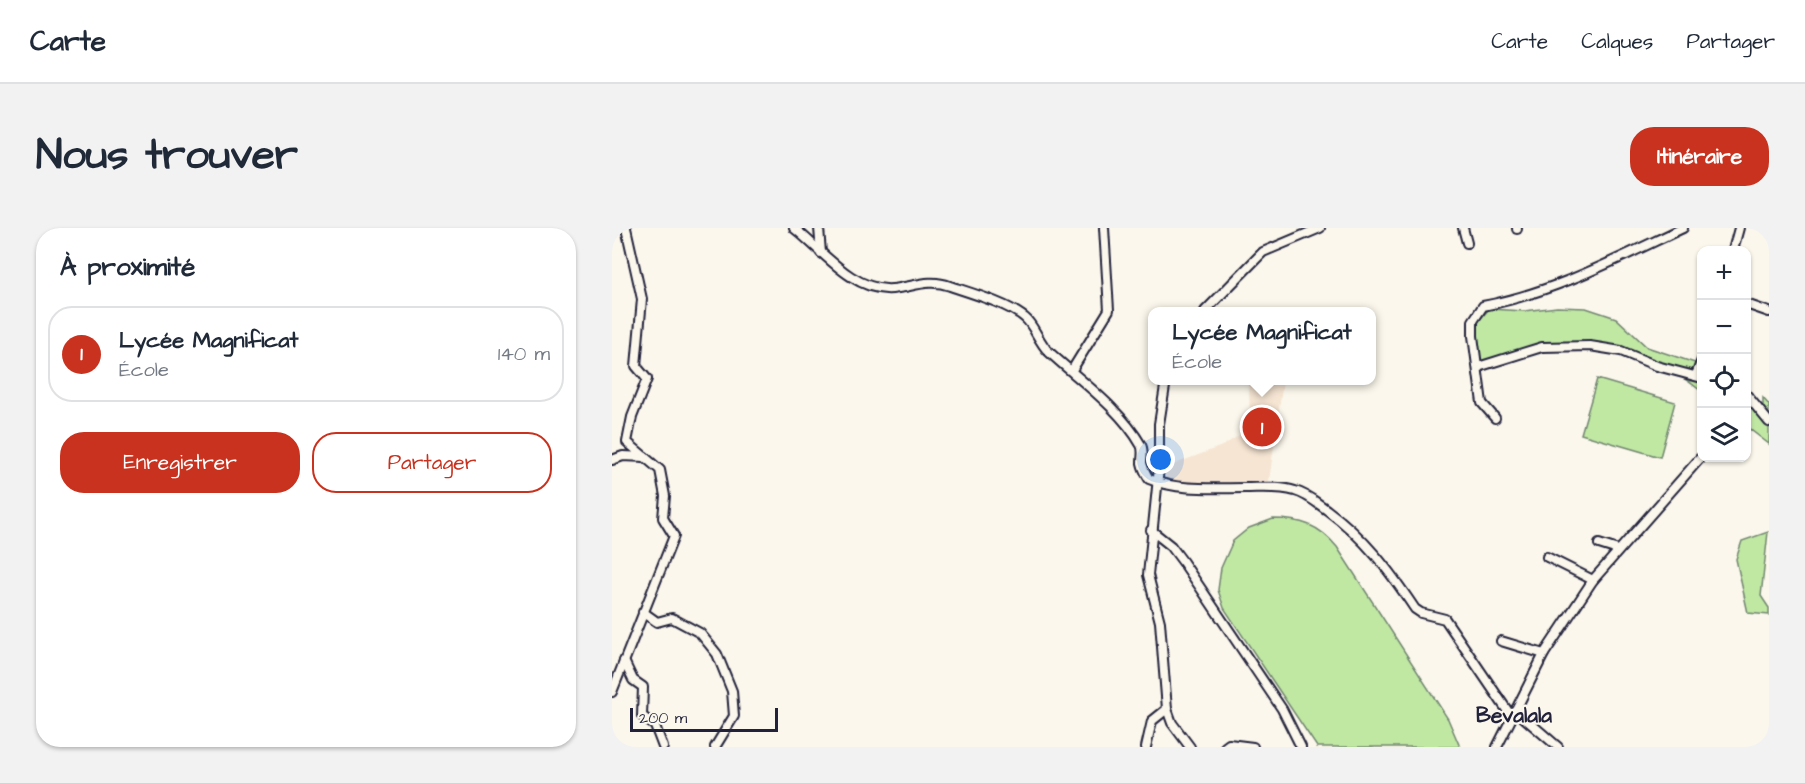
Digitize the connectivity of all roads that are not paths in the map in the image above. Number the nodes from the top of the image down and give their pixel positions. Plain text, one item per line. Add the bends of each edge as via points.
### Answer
1 (626, 228) edge
2 (794, 228) edge
3 (819, 228) edge
4 (1104, 228) edge
5 (1320, 228) edge
6 (1463, 228) edge
7 (1683, 228) edge
8 (1739, 228) edge
9 (1467, 243) dead end
10 (1734, 246) edge
11 (821, 253) junction
12 (1751, 306) edge
13 (1210, 307) edge
14 (1769, 312) edge
15 (1478, 367) junction
16 (1072, 370) junction
17 (1697, 376) edge
18 (1165, 385) edge
19 (1751, 400) edge
20 (1495, 418) dead end
21 (1769, 422) edge
22 (645, 457) junction
23 (612, 460) edge
24 (1697, 461) edge
25 (1156, 482) junction
26 (1150, 530) junction
27 (1599, 544) dead end
28 (1618, 550) junction
29 (1547, 557) dead end
30 (1593, 580) junction
31 (643, 612) junction
32 (1501, 641) dead end
33 (1544, 654) junction
34 (624, 661) junction
35 (612, 692) edge
36 (1167, 709) junction
37 (1513, 713) junction
38 (663, 747) edge
39 (715, 747) edge
40 (1146, 747) edge
41 (1190, 747) edge
42 (1225, 747) edge
43 (1252, 747) edge
44 (1301, 747) edge
45 (1497, 747) edge
46 (1558, 747) edge

1 - 22 street via 642,299 636,366 647,379 627,442
2 - 11 street
3 - 11 street
4 - 16 street via 1109,310
5 - 13 street via 1263,252
6 - 9 street
7 - 15 street via 1566,284 1483,306 1473,321
8 - 10 street
11 - 16 street via 833,266 866,283 890,289 932,281 1015,311 1028,319 1048,350
12 - 14 street
15 - 17 street via 1542,347 1590,346 1621,351
15 - 20 street via 1482,404
16 - 25 street via 1143,447 1142,465 1149,479
18 - 25 street
19 - 21 street
22 - 23 street
22 - 31 street via 660,470 665,496 663,518 674,536
24 - 28 street
25 - 26 street
25 - 37 street via 1268,488 1309,497 1368,544 1415,609 1445,619
26 - 36 street via 1148,575 1160,622
26 - 44 street via 1171,546 1183,562 1281,710
27 - 28 street
28 - 30 street
29 - 30 street
30 - 33 street
31 - 34 street
31 - 39 street via 657,622 672,618 700,633 717,654 732,691 734,716
32 - 33 street
33 - 37 street
34 - 35 street
34 - 38 street via 633,680 644,687 642,716 654,726
36 - 40 street via 1152,721
36 - 41 street
37 - 45 street
37 - 46 street
42 - 43 street

